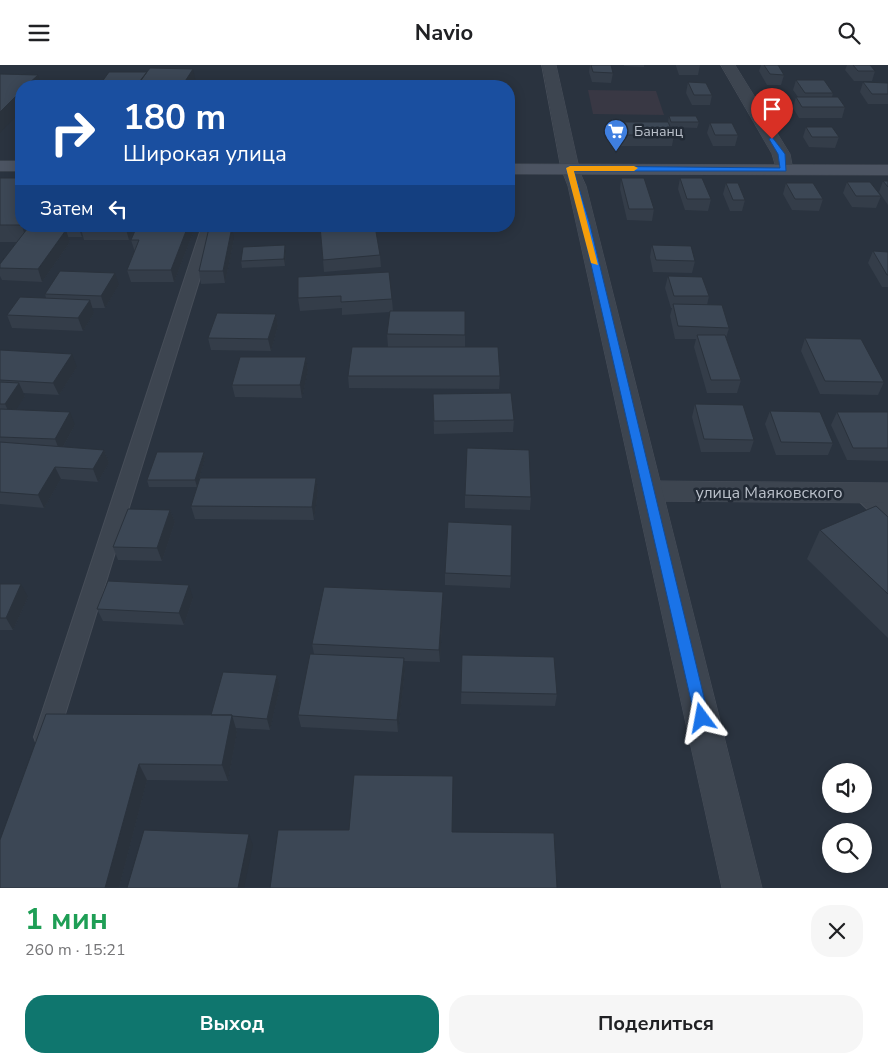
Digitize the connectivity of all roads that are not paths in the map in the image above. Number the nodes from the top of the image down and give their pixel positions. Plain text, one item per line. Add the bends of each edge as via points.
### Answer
1 (549, 65) edge
2 (728, 65) edge
3 (0, 166) edge
4 (15, 166) edge
5 (570, 168) junction
6 (515, 169) edge
7 (784, 170) junction
8 (888, 170) edge
9 (207, 232) edge
10 (649, 491) junction
11 (875, 493) edge
12 (888, 514) edge
13 (40, 757) edge
14 (742, 888) edge

1 - 5 street
2 - 7 street via 781,154
3 - 4 main road
5 - 6 main road
5 - 7 main road
5 - 10 street
7 - 8 main road
9 - 13 lane
10 - 11 street, улица Маяковского
10 - 14 street
11 - 12 lane

